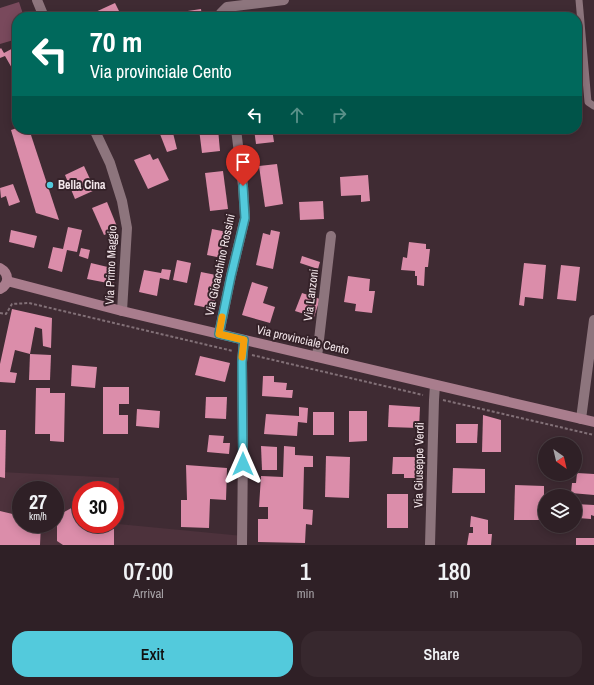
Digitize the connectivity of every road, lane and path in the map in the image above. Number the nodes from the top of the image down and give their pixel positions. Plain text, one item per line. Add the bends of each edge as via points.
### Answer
1 (37, 0) edge
2 (284, 0) edge
3 (579, 0) edge
4 (42, 12) edge
5 (222, 12) edge
6 (580, 12) edge
7 (582, 34) edge
8 (594, 106) edge
9 (96, 134) edge
10 (237, 134) edge
11 (331, 236) dead end
12 (0, 268) edge
13 (7, 281) junction
14 (0, 289) edge
15 (122, 311) junction
16 (0, 313) edge
17 (594, 320) edge
18 (219, 334) junction
19 (244, 340) junction
20 (243, 353) junction
21 (317, 357) junction
22 (435, 385) junction
23 (434, 397) junction
24 (581, 419) junction
25 (594, 422) edge
26 (594, 435) edge
27 (242, 545) edge
28 (430, 545) edge

1 - 4 street
2 - 5 street via 228,7
3 - 6 lane
7 - 8 lane via 588,102
9 - 15 street, Via Primo Maggio via 110,163 127,228
10 - 18 street, Via Gioacchino Rossini via 245,218
11 - 21 street, Via Lanzoni
12 - 13 main road via 5,272
13 - 14 main road
13 - 15 main road, Via provinciale Cento
15 - 18 main road, Via provinciale Cento
16 - 20 path via 6,314 12,304 29,303
17 - 24 street
18 - 19 main road, Via provinciale Cento
19 - 20 street
19 - 21 main road, Via provinciale Cento
20 - 23 path
20 - 27 street
21 - 22 main road, Via provinciale Cento
22 - 23 street, Via Giuseppe Verdi
22 - 24 main road, Via provinciale Cento
23 - 26 path
23 - 28 street, Via Giuseppe Verdi
24 - 25 main road, Via provinciale Cento

